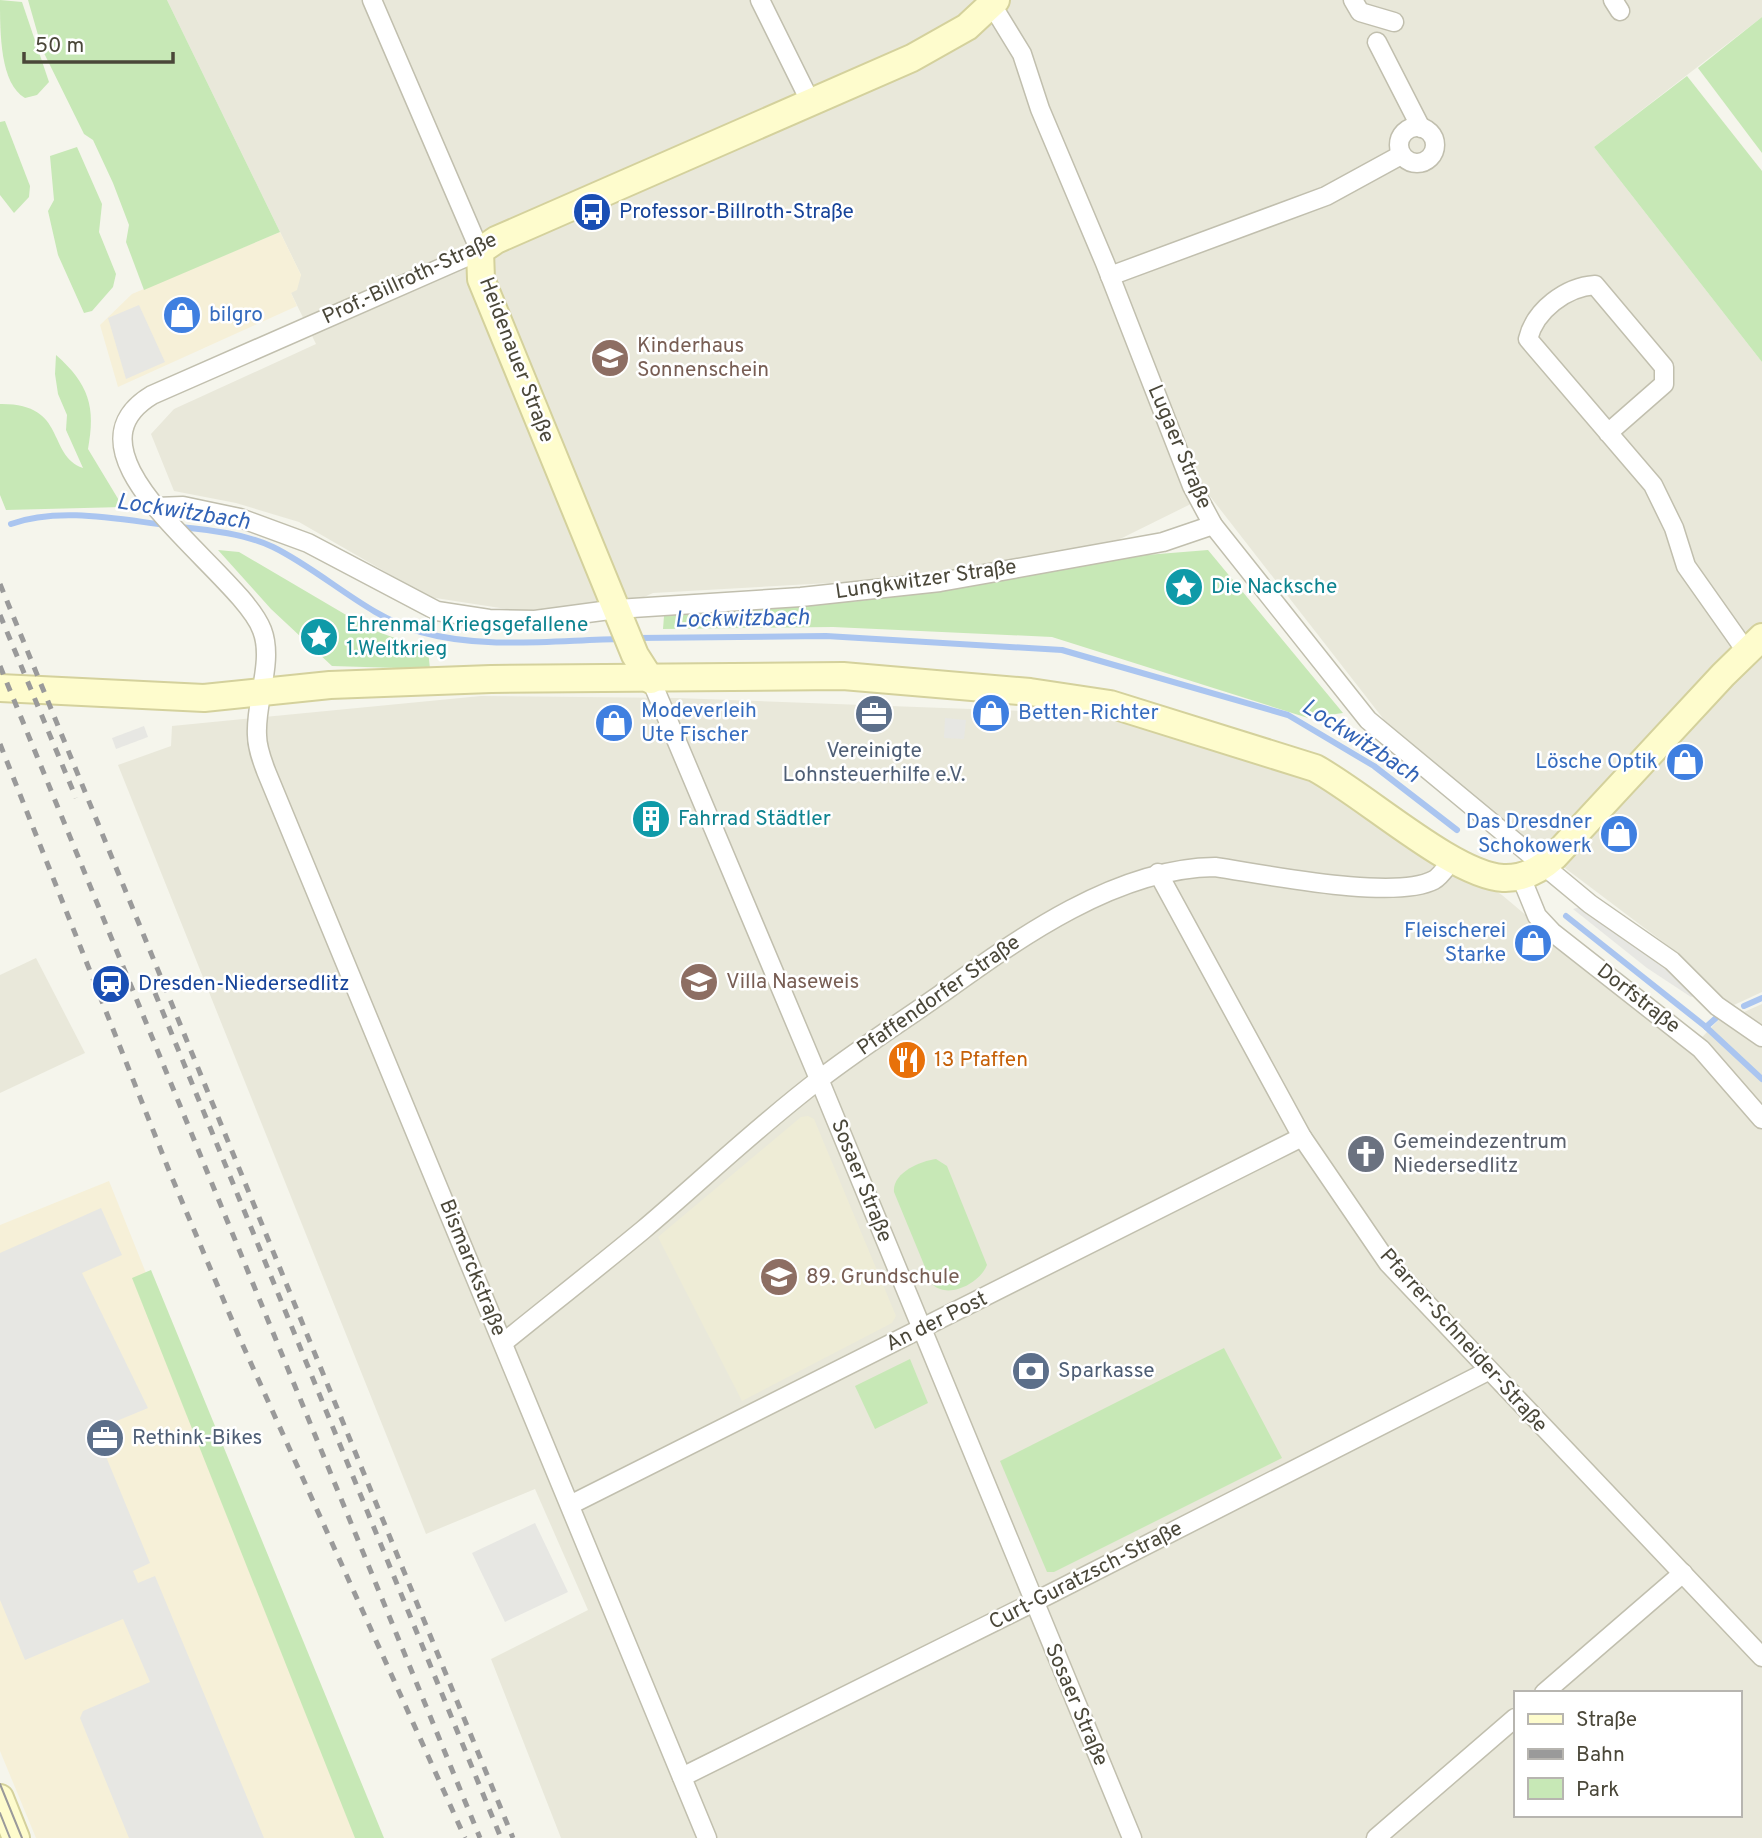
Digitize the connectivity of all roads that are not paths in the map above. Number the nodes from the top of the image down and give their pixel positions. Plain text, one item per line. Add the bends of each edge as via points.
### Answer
1 (372, 0) edge
2 (760, 0) edge
3 (1353, 0) edge
4 (994, 3) edge
5 (1394, 22) dead end
6 (1377, 43) dead end
7 (811, 103) junction
8 (1421, 128) junction
9 (1401, 155) junction
10 (480, 251) junction
11 (1110, 276) junction
12 (1608, 433) junction
13 (158, 509) junction
14 (1213, 525) junction
15 (620, 616) junction
16 (1754, 644) edge
17 (651, 680) junction
18 (0, 688) edge
19 (260, 693) junction
20 (1452, 860) junction
21 (1533, 872) junction
22 (1158, 873) junction
23 (1762, 1037) edge
24 (820, 1079) junction
25 (1762, 1119) edge
26 (1302, 1137) junction
27 (921, 1329) junction
28 (503, 1343) junction
29 (1488, 1371) junction
30 (570, 1505) junction
31 (1683, 1573) junction
32 (1034, 1603) junction
33 (1762, 1657) edge
34 (1546, 1691) edge
35 (1514, 1719) edge
36 (682, 1777) junction
37 (0, 1798) edge
38 (16, 1838) edge
39 (707, 1838) edge
40 (1132, 1838) edge
41 (1376, 1838) edge

1 - 10 street, Heidenauer Straße
2 - 7 street
3 - 5 street via 1360,12
4 - 7 street, Prof.-Billroth-Straße via 946,41
4 - 11 street, Lugaer Straße via 1022,54 1040,110
6 - 8 street
7 - 10 street, Prof.-Billroth-Straße via 496,240
8 - 9 street via 1409,129 1400,137
8 - 9 street via 1434,139 1432,156 1416,163
9 - 11 street via 1326,196
10 - 13 street, Prof.-Billroth-Straße via 139,403 128,414 121,444 132,473
10 - 15 street, Heidenauer Straße via 481,279
11 - 14 street, Lugaer Straße via 1192,486
12 - 12 street via 1528,339 1539,314 1576,286 1595,285 1664,368 1664,384
12 - 16 street via 1653,485 1686,566
13 - 15 street, Lungkwitzer Straße via 183,506 240,518 308,543 437,611 489,619
13 - 19 street, Prof.-Billroth-Straße via 238,595 261,628 265,643
14 - 15 street, Lungkwitzer Straße via 1163,542 940,582
14 - 21 street, Lugaer Straße via 1368,720
15 - 17 street, Heidenauer Straße via 635,655
16 - 21 street
17 - 19 street via 491,679 330,685
17 - 20 street via 843,676 1030,692 1110,704 1315,768
17 - 24 street, Sosaer Straße
18 - 19 street via 204,698
19 - 28 street, Bismarckstraße via 257,733 266,771
20 - 21 street via 1486,875
20 - 22 street, Pfaffendorfer Straße via 1437,878 1420,885 1386,887 1215,867
21 - 23 street via 1590,904 1672,961 1717,1006
21 - 25 street, Dorfstraße via 1538,916 1552,932 1701,1049
22 - 24 street, Pfaffendorfer Straße via 1015,941
22 - 26 street, Pfarrer-Schneider-Straße
24 - 27 street, Sosaer Straße
24 - 28 street, Pfaffendorfer Straße
26 - 27 street, An der Post
26 - 29 street, Pfarrer-Schneider-Straße via 1388,1263
27 - 30 street, An der Post
27 - 32 street, Sosaer Straße
28 - 30 street, Bismarckstraße
29 - 31 street, Pfarrer-Schneider-Straße
29 - 32 street, Curt-Guratzsch-Straße
30 - 36 street, Bismarckstraße
31 - 33 street, Pfarrer-Schneider-Straße
31 - 34 street
32 - 36 street, Curt-Guratzsch-Straße
32 - 40 street, Sosaer Straße
35 - 41 street
36 - 39 street, Bismarckstraße
37 - 38 street

